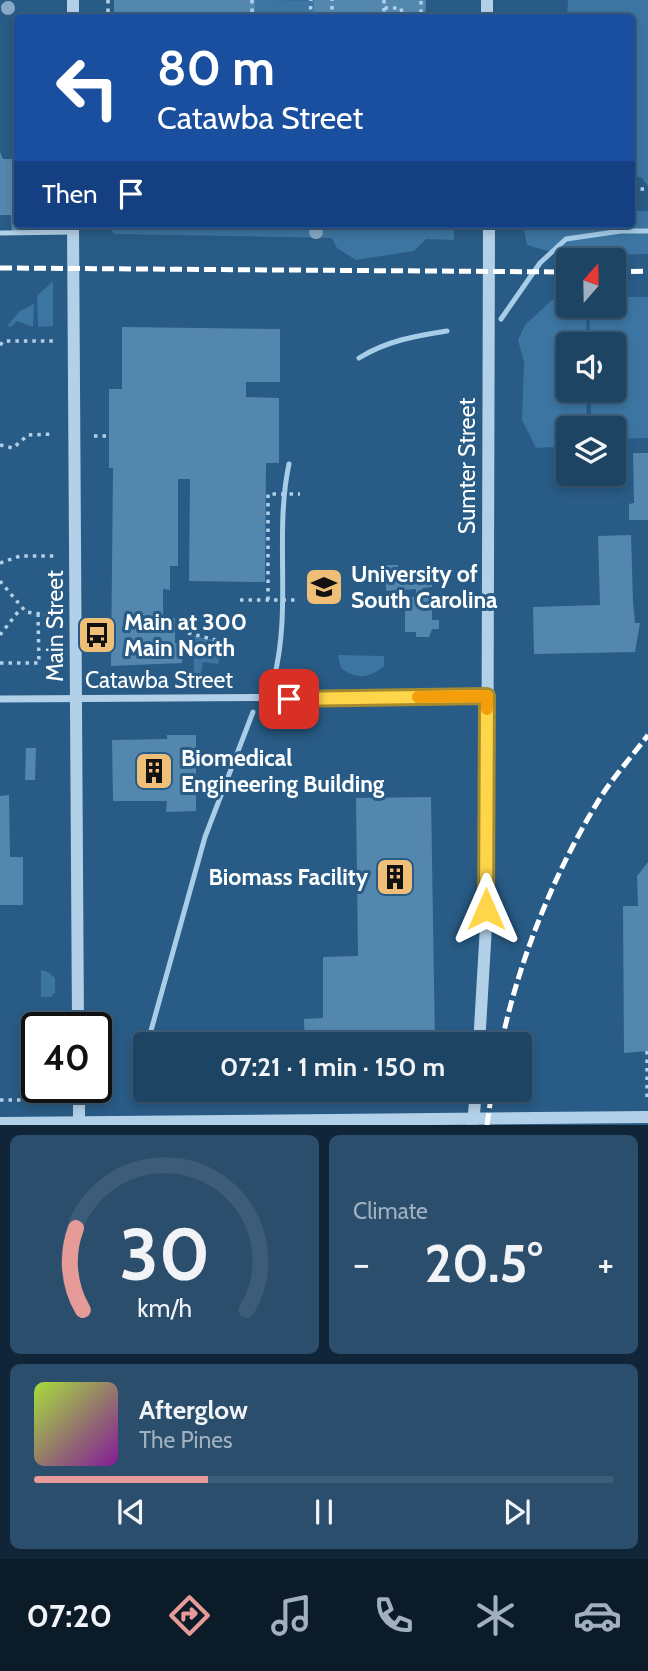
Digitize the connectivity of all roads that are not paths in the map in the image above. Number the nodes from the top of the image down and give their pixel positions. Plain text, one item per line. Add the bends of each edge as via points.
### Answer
1 (74, 228) edge
2 (489, 228) edge
3 (0, 233) edge
4 (487, 696) junction
5 (0, 699) edge
6 (76, 699) junction
7 (78, 1012) edge
8 (480, 1032) edge
9 (475, 1102) edge
10 (79, 1103) edge
11 (648, 1117) edge
12 (473, 1121) edge
13 (500, 1121) edge
14 (79, 1122) junction
15 (0, 1123) edge
16 (102, 1123) edge

1 - 3 lane
1 - 6 street, Main Street
2 - 4 street, Sumter Street
4 - 6 street, Catawba Street
4 - 8 street, Sumter Street via 486,909
5 - 6 street, Catawba Street
6 - 7 street, Main Street
9 - 12 street
10 - 14 street
11 - 13 street
12 - 13 street
12 - 16 street
14 - 15 street
14 - 16 street

